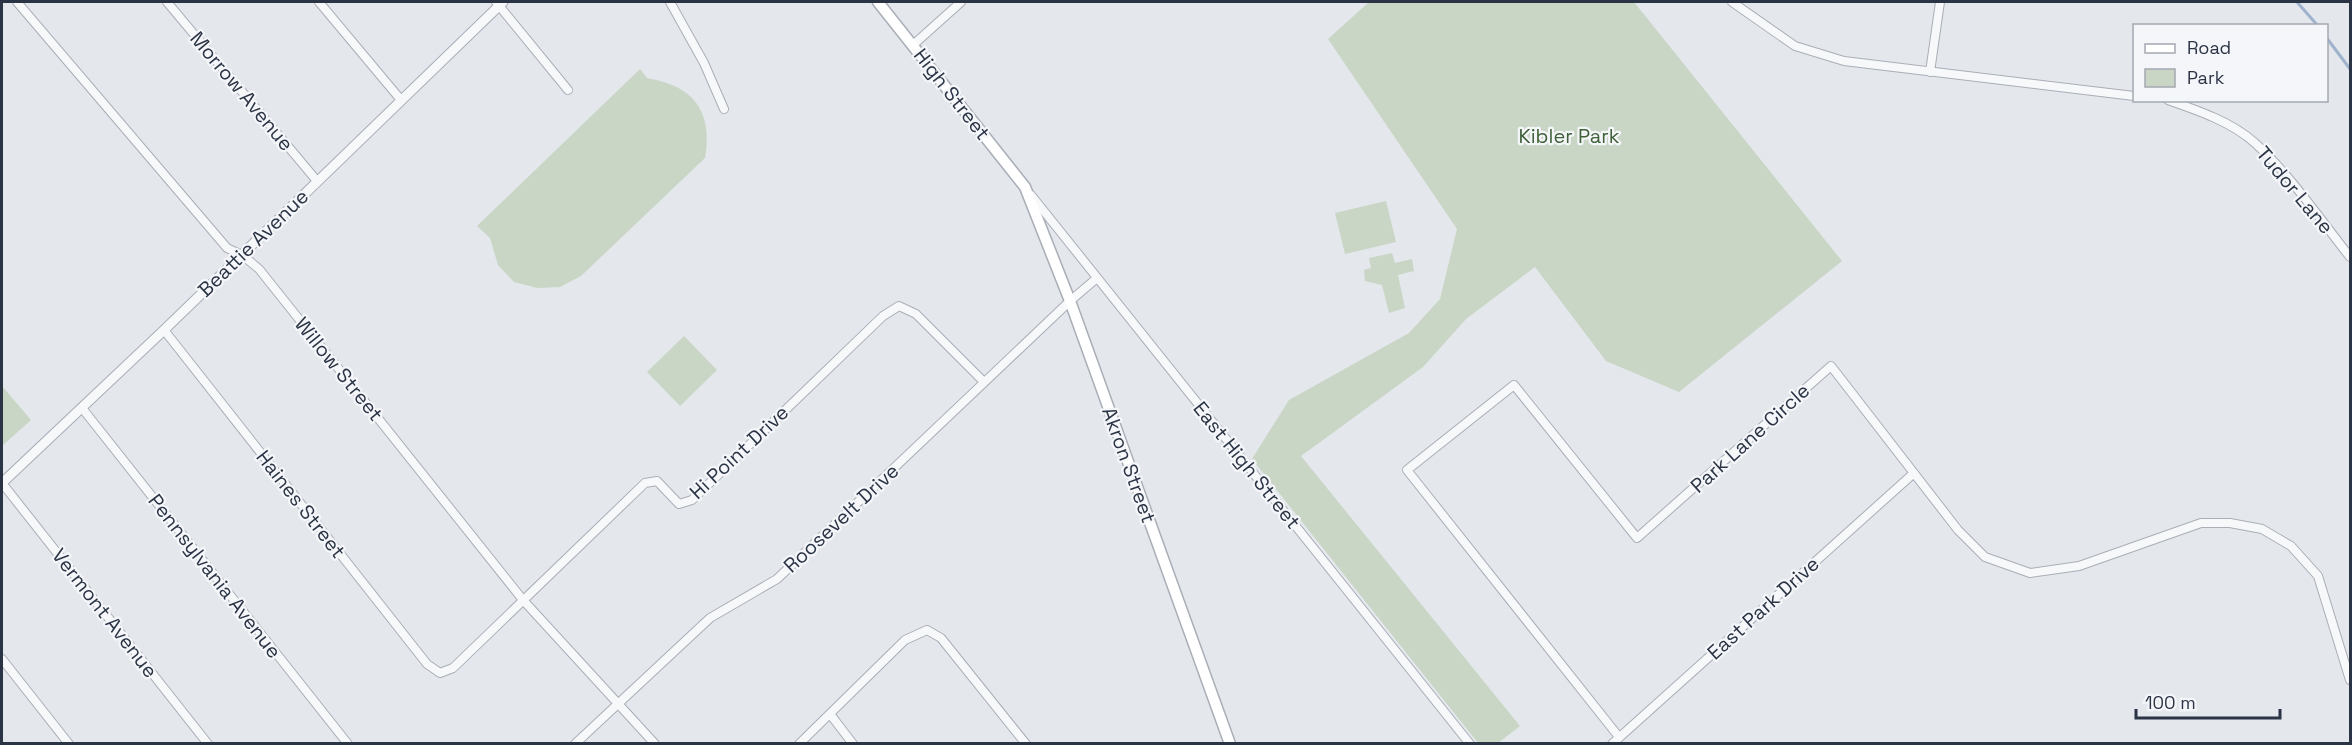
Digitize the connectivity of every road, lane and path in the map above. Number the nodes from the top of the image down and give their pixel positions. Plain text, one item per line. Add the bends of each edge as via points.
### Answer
1 (17, 2) edge
2 (167, 2) edge
3 (319, 2) edge
4 (670, 2) edge
5 (878, 2) edge
6 (961, 2) edge
7 (1732, 2) edge
8 (1940, 2) edge
9 (500, 3) edge
10 (913, 45) junction
11 (1930, 72) junction
12 (568, 90) dead end
13 (2133, 96) edge
14 (401, 100) junction
15 (2174, 102) edge
16 (724, 109) dead end
17 (317, 181) junction
18 (1025, 187) junction
19 (242, 255) junction
20 (2350, 256) edge
21 (1097, 278) junction
22 (1070, 301) junction
23 (165, 330) junction
24 (984, 382) junction
25 (82, 408) junction
26 (1914, 473) junction
27 (2, 483) edge
28 (523, 600) junction
29 (2, 659) edge
30 (440, 673) joint
31 (2350, 680) edge
32 (619, 704) junction
33 (830, 714) junction
34 (1619, 737) junction
35 (69, 744) edge
36 (208, 744) edge
37 (348, 744) edge
38 (574, 744) edge
39 (655, 744) edge
40 (799, 744) edge
41 (853, 744) edge
42 (1026, 744) edge
43 (1230, 744) edge
44 (1470, 744) edge
45 (1612, 744) edge

1 - 19 street, Willow Street via 227,248
2 - 17 street, Morrow Avenue
3 - 14 street
4 - 16 street
5 - 10 main road, High Street
6 - 10 street
7 - 11 street via 1795,46 1844,62
8 - 11 street
9 - 12 street
9 - 14 street, Beattie Avenue
10 - 18 main road, High Street
11 - 13 street
14 - 17 street, Beattie Avenue
15 - 20 street, Tudor Lane via 2207,114 2254,141
17 - 19 street, Beattie Avenue
18 - 21 street, East High Street
18 - 22 main road, Akron Street
19 - 23 street, Beattie Avenue
19 - 28 street, Willow Street via 259,269
21 - 22 street, Roosevelt Drive
21 - 44 street, East High Street
22 - 24 street, Roosevelt Drive
22 - 43 main road, Akron Street
23 - 25 street, Beattie Avenue
23 - 30 street, Haines Street via 427,664
24 - 28 street, Hi Point Drive via 916,314 899,306 883,316 692,500 679,504 657,481 645,483
24 - 32 street, Roosevelt Drive via 777,579 710,618
25 - 27 street, Beattie Avenue
25 - 37 street, Pennsylvania Avenue
26 - 31 street, Park Lane Circle via 1958,530 1985,557 2030,573 2079,566 2201,523 2262,529 2291,546 2318,576
26 - 34 street, East Park Drive
26 - 34 street, Park Lane Circle via 1831,366 1637,538 1514,385 1407,470
27 - 36 street, Vermont Avenue
28 - 30 street, Hi Point Drive via 453,668
28 - 32 street, Willow Street
29 - 35 street
32 - 38 street, Roosevelt Drive
32 - 39 street, Willow Street
33 - 40 street
33 - 41 street
33 - 42 street via 905,640 927,630 941,638
34 - 45 street, East Park Drive

